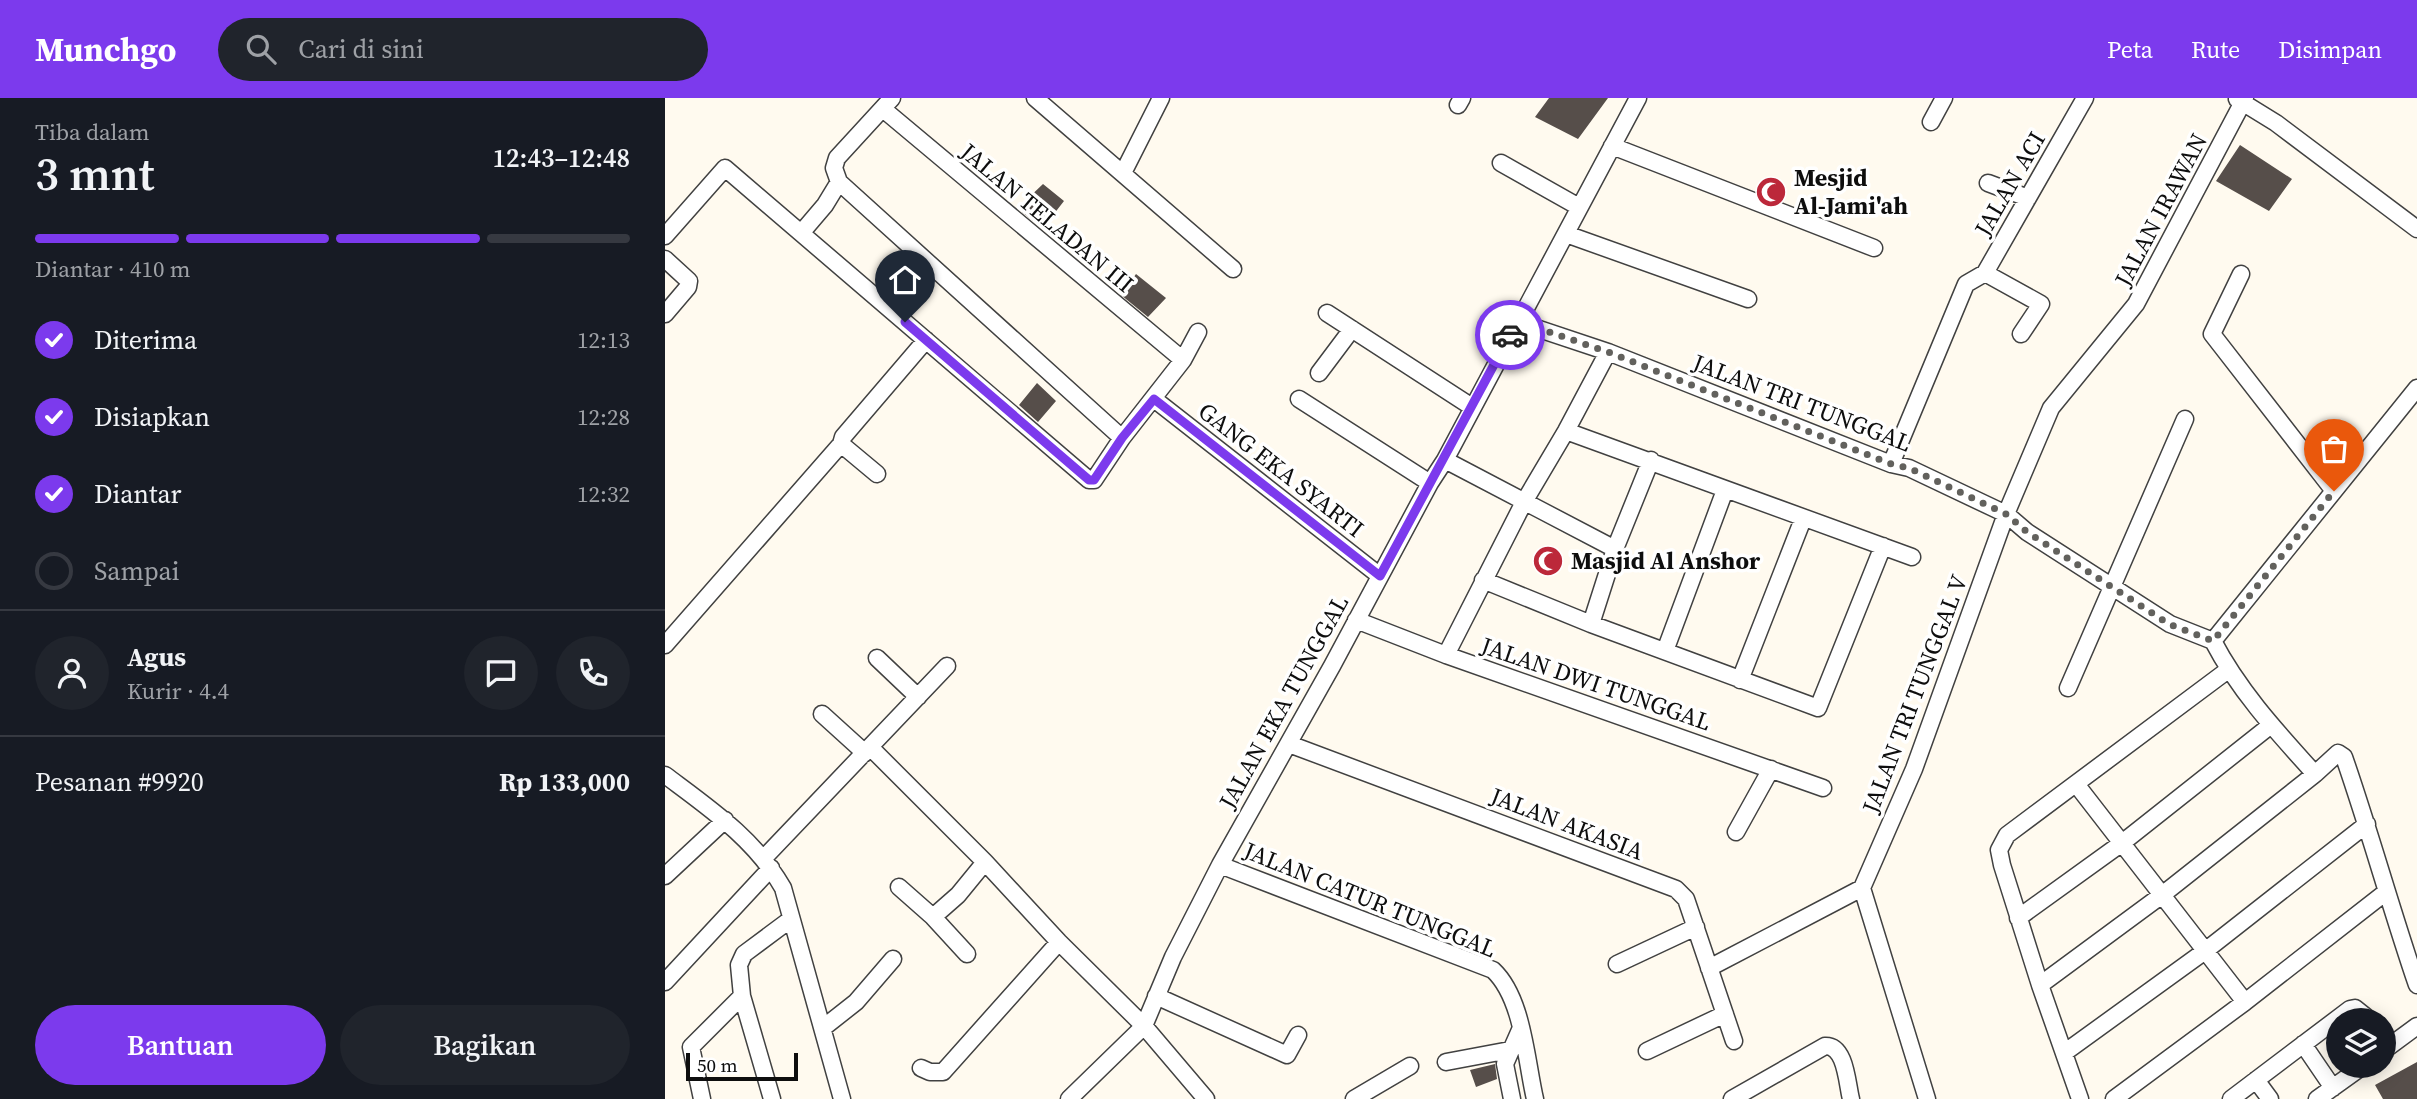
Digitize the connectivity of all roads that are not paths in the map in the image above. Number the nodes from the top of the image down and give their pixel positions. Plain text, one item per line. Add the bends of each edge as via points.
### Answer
1 (1035, 98) edge
2 (1161, 98) edge
3 (1638, 98) edge
4 (1944, 98) edge
5 (2085, 98) edge
6 (2241, 100) edge
7 (888, 104) edge
8 (1931, 122) dead end
9 (1612, 146) junction
10 (1501, 163) dead end
11 (1123, 173) junction
12 (839, 182) junction
13 (1988, 183) dead end
14 (2028, 198) junction
15 (1579, 207) junction
16 (2417, 229) edge
17 (802, 232) junction
18 (1566, 234) junction
19 (665, 236) edge
20 (1874, 248) dead end
21 (665, 259) edge
22 (1233, 269) dead end
23 (1985, 273) junction
24 (2241, 274) dead end
25 (1748, 299) dead end
26 (1327, 313) dead end
27 (665, 314) edge
28 (1517, 321) junction
29 (1352, 329) junction
30 (1198, 332) dead end
31 (2021, 334) dead end
32 (926, 340) junction
33 (1608, 352) junction
34 (1183, 360) junction
35 (1319, 373) dead end
36 (2416, 392) edge
37 (1154, 399) junction
38 (1299, 399) dead end
39 (1472, 407) junction
40 (2185, 419) dead end
41 (1566, 431) junction
42 (1122, 438) junction
43 (841, 444) junction
44 (1445, 460) junction
45 (1651, 460) junction
46 (1891, 464) junction
47 (877, 474) dead end
48 (1430, 483) junction
49 (1725, 490) junction
50 (2334, 491) junction
51 (1524, 502) junction
52 (2006, 514) junction
53 (1803, 519) junction
54 (1883, 546) junction
55 (1615, 550) junction
56 (1912, 557) dead end
57 (1380, 576) junction
58 (1483, 580) junction
59 (2113, 587) junction
60 (1356, 620) junction
61 (1591, 624) junction
62 (2213, 641) junction
63 (665, 645) edge
64 (1665, 651) junction
65 (1446, 655) junction
66 (877, 658) dead end
67 (947, 666) dead end
68 (2228, 670) junction
69 (1740, 680) junction
70 (2068, 688) dead end
71 (918, 697) junction
72 (823, 714) dead end
73 (2271, 726) junction
74 (1289, 744) junction
75 (868, 750) junction
76 (1771, 769) junction
77 (2315, 774) junction
78 (665, 775) edge
79 (2076, 785) junction
80 (1823, 788) dead end
81 (725, 820) junction
82 (2367, 824) junction
83 (1735, 832) dead end
84 (2122, 843) junction
85 (985, 862) junction
86 (767, 864) junction
87 (1220, 865) junction
88 (667, 871) edge
89 (899, 887) dead end
90 (1862, 888) junction
91 (2386, 892) junction
92 (2162, 895) junction
93 (933, 917) junction
94 (2018, 918) junction
95 (791, 919) junction
96 (1696, 927) junction
97 (1059, 942) junction
98 (2205, 951) junction
99 (967, 954) dead end
100 (893, 959) dead end
101 (1617, 964) dead end
102 (1710, 968) junction
103 (665, 982) edge
104 (2040, 985) junction
105 (2417, 985) edge
106 (742, 996) junction
107 (1156, 996) junction
108 (2245, 1002) junction
109 (1725, 1014) junction
110 (1143, 1026) junction
111 (2417, 1026) edge
112 (2326, 1027) edge
113 (823, 1028) junction
114 (1520, 1030) junction
115 (1298, 1035) dead end
116 (2396, 1038) edge
117 (1734, 1041) dead end
118 (2303, 1044) junction
119 (1510, 1050) junction
120 (1647, 1051) dead end
121 (2064, 1054) junction
122 (1446, 1062) dead end
123 (1410, 1066) dead end
124 (921, 1068) dead end
125 (2347, 1078) edge
126 (2256, 1080) junction
127 (2333, 1088) junction
128 (1850, 1097) edge
129 (1203, 1098) edge
130 (702, 1099) edge
131 (772, 1099) edge
132 (842, 1099) edge
133 (1069, 1099) edge
134 (1354, 1099) edge
135 (1512, 1099) edge
136 (1535, 1099) edge
137 (1732, 1099) edge
138 (1927, 1099) edge
139 (2080, 1099) edge
140 (2114, 1099) edge
141 (2231, 1099) edge
142 (2270, 1099) edge
143 (2317, 1099) edge

1 - 11 street
2 - 11 street
3 - 9 street, JALAN EKA TUNGGAL
4 - 8 street
5 - 14 street, JALAN ACI
6 - 16 street
6 - 52 street, JALAN IRAWAN via 2136,304 2051,408
7 - 12 street via 837,158 834,167
7 - 34 street, JALAN TELADAN III
9 - 15 street, JALAN EKA TUNGGAL
9 - 20 street
10 - 15 street
11 - 22 street
12 - 17 street
12 - 42 street
13 - 14 street
14 - 23 street, JALAN ACI
15 - 18 street, JALAN EKA TUNGGAL
17 - 19 street via 725,168
17 - 32 street
18 - 25 street
18 - 28 street, JALAN EKA TUNGGAL
21 - 27 street via 689,281
23 - 31 street via 2041,304
23 - 46 street, JALAN ACI via 1966,284
24 - 50 street via 2212,334
26 - 29 street
28 - 33 street, JALAN TRI TUNGGAL
28 - 39 street, JALAN EKA TUNGGAL
29 - 35 street
29 - 39 street
30 - 34 street
32 - 42 street via 1089,480 1094,480
32 - 43 street
33 - 41 street
33 - 46 street, JALAN TRI TUNGGAL
34 - 37 street
36 - 50 street
37 - 42 street
37 - 57 street, GANG EKA SYARTI
38 - 48 street
39 - 44 street, JALAN EKA TUNGGAL
40 - 59 street
41 - 45 street
41 - 51 street
43 - 47 street
43 - 63 street
44 - 48 street, JALAN EKA TUNGGAL
44 - 51 street
45 - 49 street
45 - 55 street
46 - 52 street, JALAN TRI TUNGGAL via 1909,468
48 - 57 street, JALAN EKA TUNGGAL
49 - 53 street
49 - 64 street
50 - 62 street
51 - 55 street
51 - 58 street
52 - 59 street, JALAN TRI TUNGGAL
52 - 90 street, JALAN TRI TUNGGAL V via 1914,769
53 - 54 street
53 - 69 street
54 - 56 street
54 - 69 street via 1818,708
55 - 61 street
57 - 60 street, JALAN EKA TUNGGAL
58 - 61 street
58 - 65 street
59 - 62 street, JALAN TRI TUNGGAL via 2169,624
59 - 70 street
60 - 65 street, JALAN DWI TUNGGAL
60 - 74 street, JALAN EKA TUNGGAL
61 - 64 street
62 - 68 street
64 - 69 street
65 - 76 street, JALAN DWI TUNGGAL
66 - 71 street
67 - 71 street
68 - 73 street
68 - 79 street
71 - 75 street
72 - 75 street
73 - 77 street
73 - 84 street
74 - 87 street, JALAN EKA TUNGGAL
74 - 96 street, JALAN AKASIA via 1676,889 1686,899
75 - 85 street
75 - 86 street
76 - 80 street, JALAN DWI TUNGGAL
76 - 83 street
77 - 82 street via 2341,754
77 - 92 street
78 - 81 street
79 - 84 street
79 - 94 street via 2007,835 1999,850
81 - 86 street
81 - 88 street
82 - 91 street
82 - 98 street
84 - 92 street
84 - 94 street
85 - 93 street
85 - 97 street
86 - 95 street via 783,888
86 - 103 street
87 - 107 street, JALAN EKA TUNGGAL
87 - 114 street, JALAN CATUR TUNGGAL via 1493,970 1515,1003
89 - 93 street
90 - 102 street
90 - 138 street
91 - 105 street
91 - 108 street
92 - 98 street
92 - 104 street
93 - 99 street
94 - 104 street
95 - 106 street via 744,954 739,965
95 - 113 street
96 - 101 street
96 - 102 street, JALAN AKASIA
97 - 110 street
97 - 124 street via 943,1072
98 - 108 street
98 - 121 street
100 - 113 street via 856,1002
102 - 109 street, JALAN AKASIA
104 - 121 street
106 - 130 street via 691,1047
106 - 131 street
107 - 110 street, JALAN EKA TUNGGAL
107 - 115 street via 1287,1055
108 - 140 street
109 - 117 street, JALAN AKASIA
109 - 120 street
110 - 129 street
110 - 133 street
111 - 116 street
112 - 118 street
113 - 132 street
114 - 119 street
114 - 136 street, JALAN CATUR TUNGGAL
118 - 126 street
118 - 127 street
119 - 122 street
119 - 135 street via 1505,1064
121 - 139 street
123 - 134 street
125 - 127 street
126 - 141 street
126 - 142 street
127 - 143 street
128 - 137 street via 1843,1063 1836,1049 1825,1046

